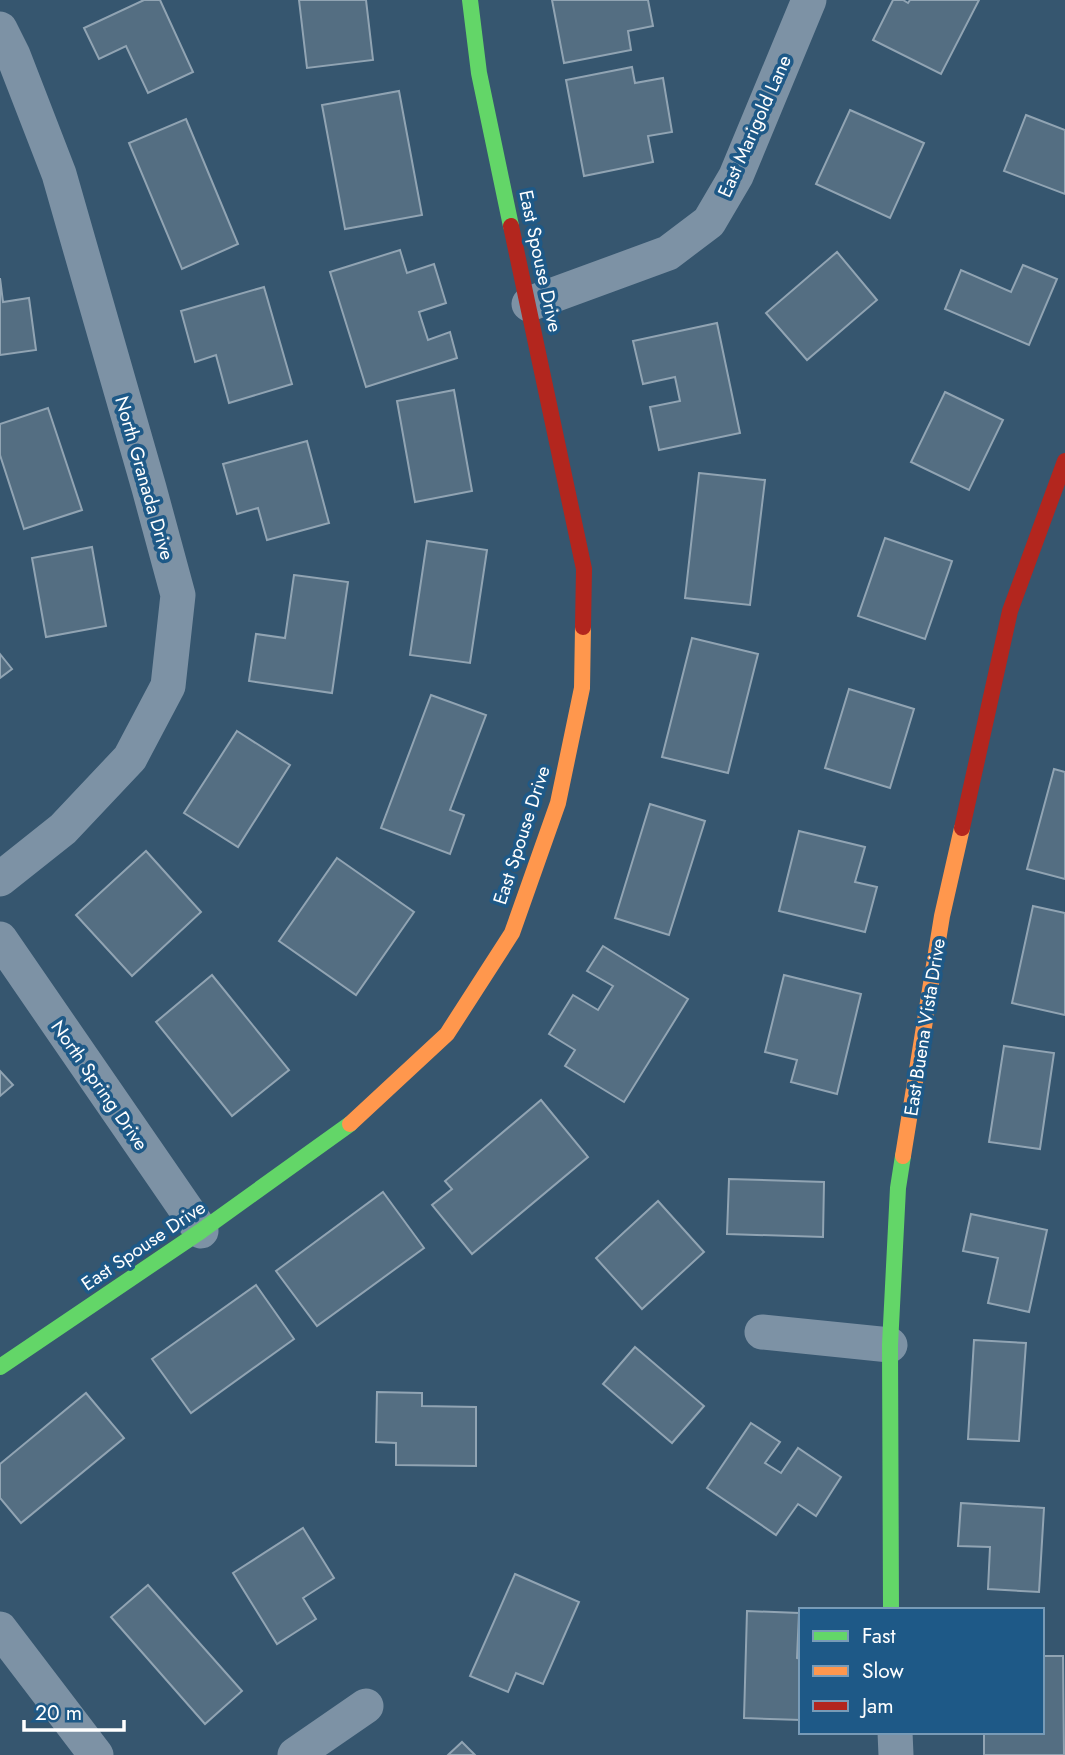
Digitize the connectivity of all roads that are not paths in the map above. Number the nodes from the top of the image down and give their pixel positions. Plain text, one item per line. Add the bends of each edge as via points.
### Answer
1 (470, 0) edge
2 (809, 0) edge
3 (0, 29) edge
4 (529, 304) junction
5 (1065, 461) edge
6 (0, 879) edge
7 (0, 939) edge
8 (201, 1231) junction
9 (762, 1332) dead end
10 (890, 1345) junction
11 (0, 1367) edge
12 (891, 1608) edge
13 (0, 1629) edge
14 (366, 1706) dead end
15 (895, 1734) edge
16 (96, 1755) edge
17 (295, 1755) edge
18 (896, 1755) edge

1 - 4 main road, East Spouse Drive via 479,73
2 - 4 street, East Marigold Lane via 736,176 709,222 668,253
3 - 6 street, North Granada Drive via 59,174 178,595 168,686 130,758 63,829
4 - 8 main road, East Spouse Drive via 584,569 582,688 558,803 512,933 447,1034 354,1121
5 - 10 main road, East Buena Vista Drive via 1010,611 942,916 898,1188
7 - 8 street, North Spring Drive
8 - 11 main road, East Spouse Drive
9 - 10 street
10 - 12 main road, East Buena Vista Drive
13 - 16 street
14 - 17 street
15 - 18 street

